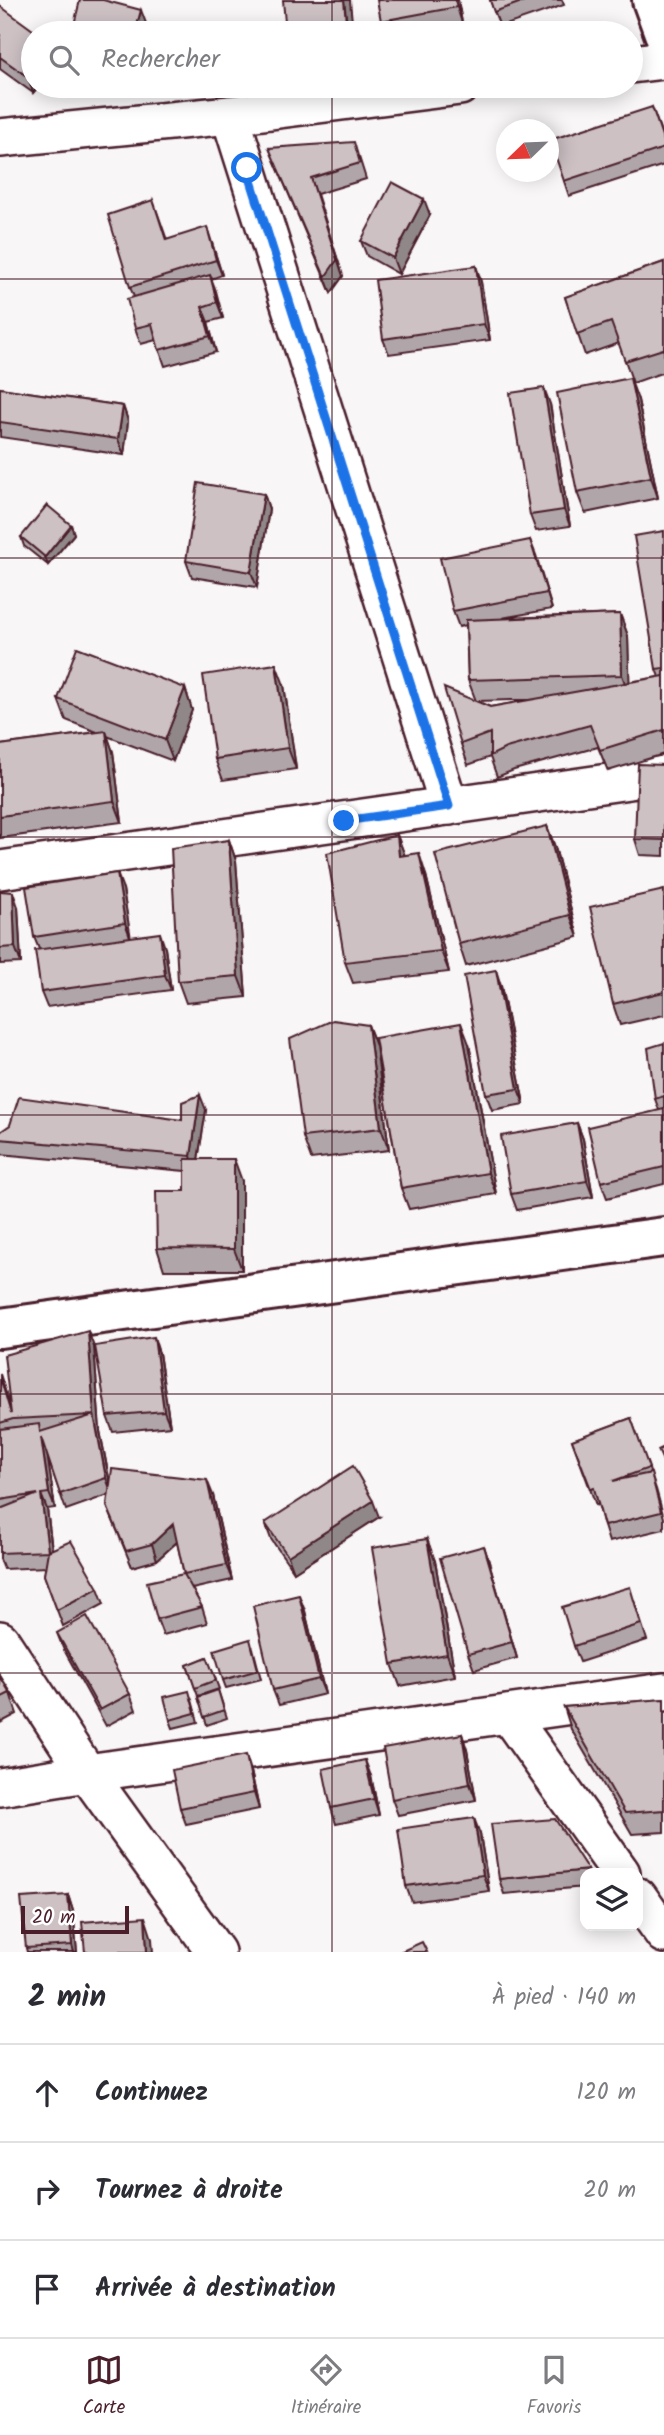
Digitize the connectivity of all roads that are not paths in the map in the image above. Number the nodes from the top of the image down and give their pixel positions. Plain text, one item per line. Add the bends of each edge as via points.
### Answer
1 (652, 0) edge
2 (664, 33) edge
3 (664, 60) edge
4 (643, 63) edge
5 (365, 98) edge
6 (230, 115) junction
7 (0, 138) edge
8 (664, 775) edge
9 (449, 806) junction
10 (0, 870) edge
11 (664, 1237) edge
12 (0, 1328) edge
13 (0, 1640) edge
14 (664, 1692) edge
15 (508, 1714) junction
16 (87, 1773) junction
17 (0, 1787) edge
18 (617, 1868) edge
19 (643, 1904) edge
20 (664, 1934) edge
21 (216, 1952) edge

1 - 2 street
3 - 4 street
5 - 6 street
6 - 7 street
6 - 9 street
8 - 9 street
9 - 10 street
11 - 12 street
13 - 16 street
14 - 15 street
15 - 16 street
15 - 18 street
16 - 17 street
16 - 21 street
19 - 20 street

